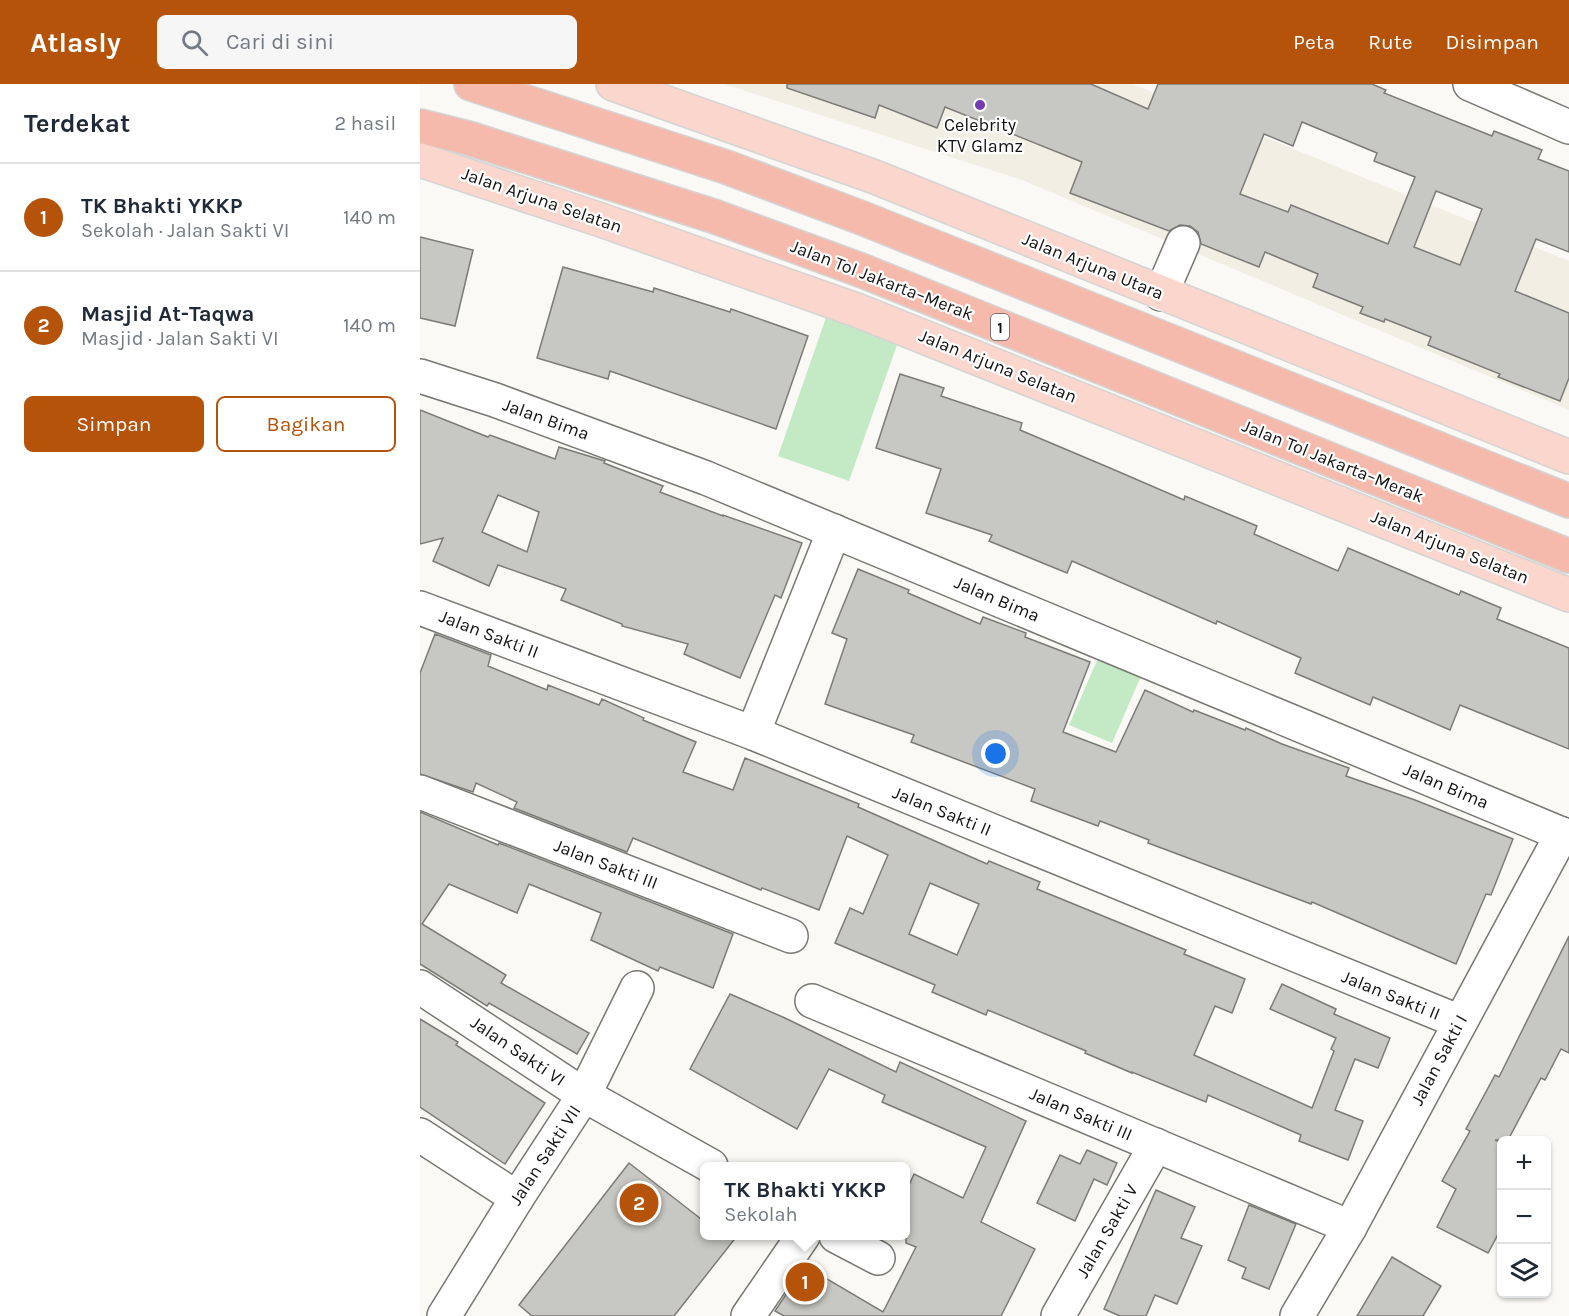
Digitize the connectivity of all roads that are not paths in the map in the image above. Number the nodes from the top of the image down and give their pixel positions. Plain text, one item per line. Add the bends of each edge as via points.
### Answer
1 (471, 84) edge
2 (613, 84) edge
3 (1470, 84) edge
4 (420, 126) edge
5 (1569, 127) edge
6 (420, 160) edge
7 (1183, 243) dead end
8 (1161, 294) junction
9 (420, 376) edge
10 (1569, 457) edge
11 (1569, 501) edge
12 (834, 531) junction
13 (1569, 556) edge
14 (1569, 595) edge
15 (420, 608) edge
16 (753, 734) junction
17 (420, 792) edge
18 (1565, 836) edge
19 (791, 936) dead end
20 (420, 987) edge
21 (637, 988) dead end
22 (812, 1001) dead end
23 (1460, 1022) junction
24 (584, 1095) junction
25 (420, 1135) edge
26 (1156, 1145) junction
27 (702, 1162) edge
28 (517, 1198) junction
29 (1350, 1227) junction
30 (800, 1240) edge
31 (844, 1240) edge
32 (878, 1258) dead end
33 (444, 1316) edge
34 (748, 1316) edge
35 (1058, 1316) edge
36 (1297, 1316) edge

1 - 11 highway via 726,166
2 - 8 main road, Jalan Arjuna Utara via 875,177
3 - 5 street
4 - 13 highway, Jalan Tol Jakarta–Merak / 1 via 713,216 863,271
6 - 14 main road, Jalan Arjuna Selatan via 859,310
7 - 8 street
8 - 10 main road, Jalan Arjuna Utara
9 - 12 street, Jalan Bima via 706,478
12 - 16 street
12 - 18 street, Jalan Bima
15 - 16 street, Jalan Sakti II
16 - 23 street, Jalan Sakti II
17 - 19 street, Jalan Sakti III
18 - 23 street, Jalan Sakti I
20 - 24 street, Jalan Sakti VI
21 - 24 street, Jalan Sakti VII
22 - 26 street, Jalan Sakti III
23 - 29 street, Jalan Sakti I
24 - 27 street, Jalan Sakti VI
24 - 28 street, Jalan Sakti VII
25 - 28 street
26 - 29 street, Jalan Sakti III
26 - 35 street, Jalan Sakti V
28 - 33 street, Jalan Sakti VII
29 - 36 street, Jalan Sakti I
30 - 34 street
31 - 32 street

